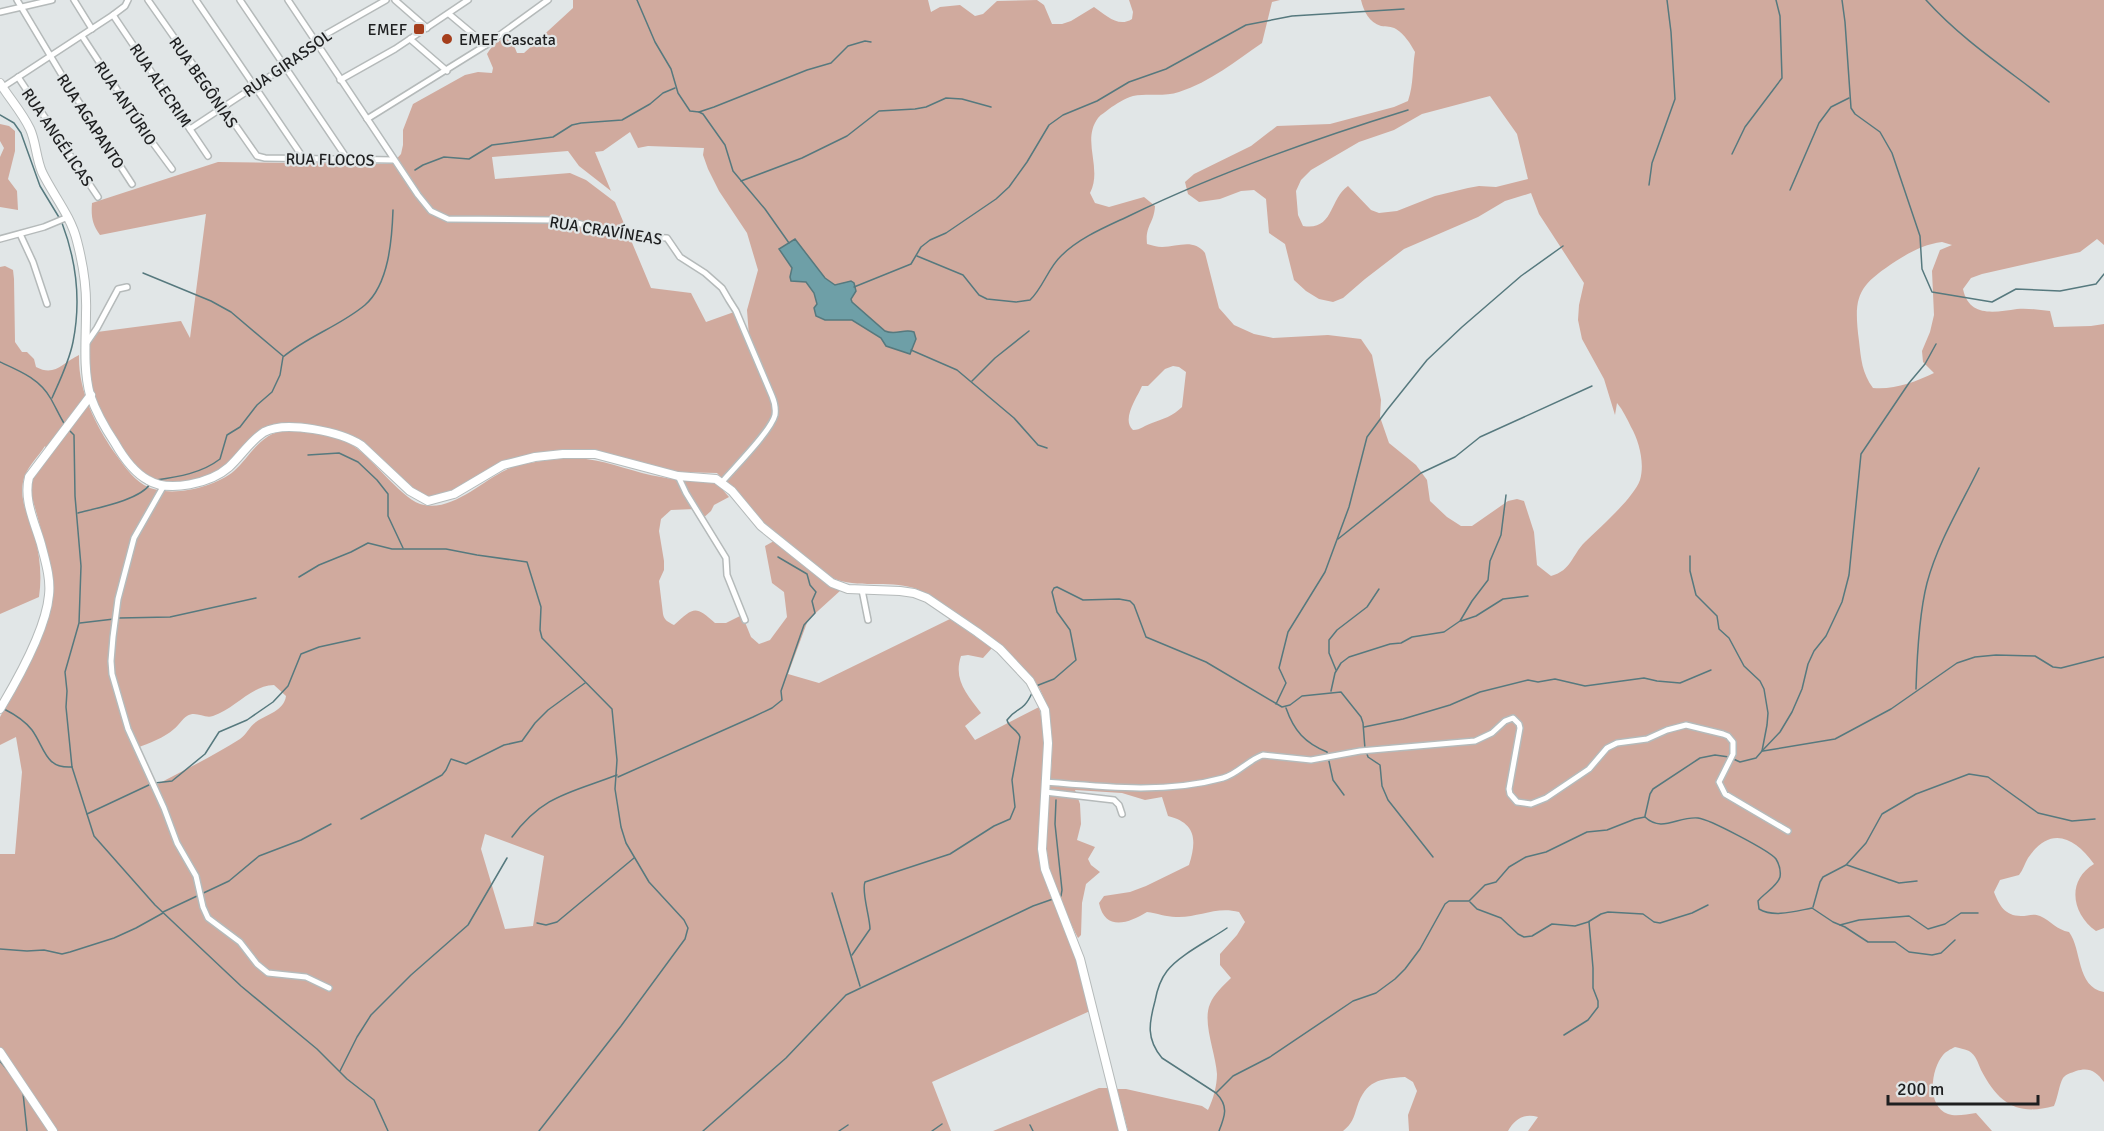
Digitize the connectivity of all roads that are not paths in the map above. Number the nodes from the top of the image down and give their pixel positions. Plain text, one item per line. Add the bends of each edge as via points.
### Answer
1 (17, 0) edge
2 (51, 0) edge
3 (74, 0) edge
4 (148, 0) edge
5 (196, 0) edge
6 (240, 0) edge
7 (297, 0) edge
8 (386, 0) edge
9 (395, 0) edge
10 (468, 0) edge
11 (548, 0) edge
12 (128, 2) edge
13 (289, 2) edge
14 (22, 7) junction
15 (0, 12) edge
16 (449, 14) junction
17 (113, 15) junction
18 (427, 28) junction
19 (92, 29) junction
20 (82, 36) junction
21 (410, 39) junction
22 (314, 41) junction
23 (486, 45) junction
24 (51, 57) junction
25 (284, 67) junction
26 (447, 71) junction
27 (18, 77) junction
28 (340, 80) junction
29 (1, 85) edge
30 (254, 86) junction
31 (222, 107) junction
32 (367, 119) junction
33 (190, 129) junction
34 (208, 156) dead end
35 (265, 158) joint
36 (304, 159) junction
37 (348, 159) junction
38 (394, 160) junction
39 (172, 169) dead end
40 (132, 184) dead end
41 (98, 197) dead end
42 (68, 217) junction
43 (20, 234) junction
44 (0, 239) edge
45 (127, 287) dead end
46 (47, 304) dead end
47 (85, 345) junction
48 (91, 395) junction
49 (678, 476) junction
50 (722, 482) junction
51 (163, 487) junction
52 (862, 590) junction
53 (745, 620) dead end
54 (868, 620) dead end
55 (0, 709) edge
56 (1046, 782) junction
57 (1045, 792) junction
58 (1122, 814) dead end
59 (1788, 831) dead end
60 (329, 988) dead end
61 (0, 1052) edge
62 (53, 1131) edge
63 (1123, 1131) edge

1 - 14 street, RUA AGAPANTO
2 - 14 street
3 - 19 street
4 - 31 street, RUA BEGÔNIAS
5 - 30 street
6 - 25 street
7 - 13 street
8 - 22 street, RUA GIRASSOL
9 - 18 street
10 - 16 street
11 - 23 street
12 - 17 street
13 - 22 street, RUA CRAVÍNEAS
14 - 15 street
14 - 24 street, RUA AGAPANTO
16 - 18 street
16 - 23 street
17 - 19 street
17 - 33 street, RUA ALECRIM
18 - 21 street
19 - 20 street
20 - 24 street
20 - 39 street, RUA ANTÚRIO
21 - 26 street
21 - 28 street
22 - 25 street, RUA GIRASSOL
22 - 28 street, RUA CRAVÍNEAS
23 - 26 street
24 - 27 street
24 - 40 street, RUA AGAPANTO
25 - 30 street, RUA GIRASSOL
25 - 37 street
26 - 32 street
27 - 29 street
27 - 41 street, RUA ANGÉLICAS
28 - 32 street, RUA CRAVÍNEAS
29 - 42 street via 30,130 40,167
30 - 31 street, RUA GIRASSOL
30 - 36 street
31 - 33 street, RUA GIRASSOL
31 - 35 street, RUA BEGÔNIAS via 255,154
32 - 38 street, RUA CRAVÍNEAS
33 - 34 street, RUA ALECRIM
35 - 36 street, RUA FLOCOS
36 - 37 street, RUA FLOCOS
37 - 38 street, RUA FLOCOS
38 - 50 street, RUA CRAVÍNEAS via 426,207 438,216 454,220 558,220 627,236 664,237 684,261 722,288 736,311 776,409 773,420 754,446
42 - 43 street
42 - 47 street via 85,282
43 - 44 street
43 - 46 street
45 - 47 street via 118,289
47 - 48 street
48 - 51 street via 125,459 141,477
48 - 55 street via 29,477 27,494 46,562 49,593 26,660
49 - 50 street via 709,477
49 - 51 street via 595,454 553,455 503,465 454,494 428,501 410,491 352,440 323,431 277,428 255,440 222,473 195,483
49 - 53 street via 726,558 727,575
50 - 52 street via 761,526 823,575 842,586
51 - 60 street via 134,538 115,618 111,661 128,729 177,843 196,876 208,918 240,942 268,973 306,977
52 - 54 street
52 - 56 street via 914,593 927,598 1016,665 1030,681 1045,710
56 - 57 street
56 - 59 street via 1126,788 1197,783 1230,775 1263,755 1311,760 1351,752 1475,741 1513,718 1520,728 1510,794 1517,802 1531,804 1589,770 1612,745 1647,739 1686,725 1731,739 1733,754 1719,782 1722,790
57 - 58 street via 1114,800
57 - 63 street via 1045,869 1080,959
61 - 62 street

